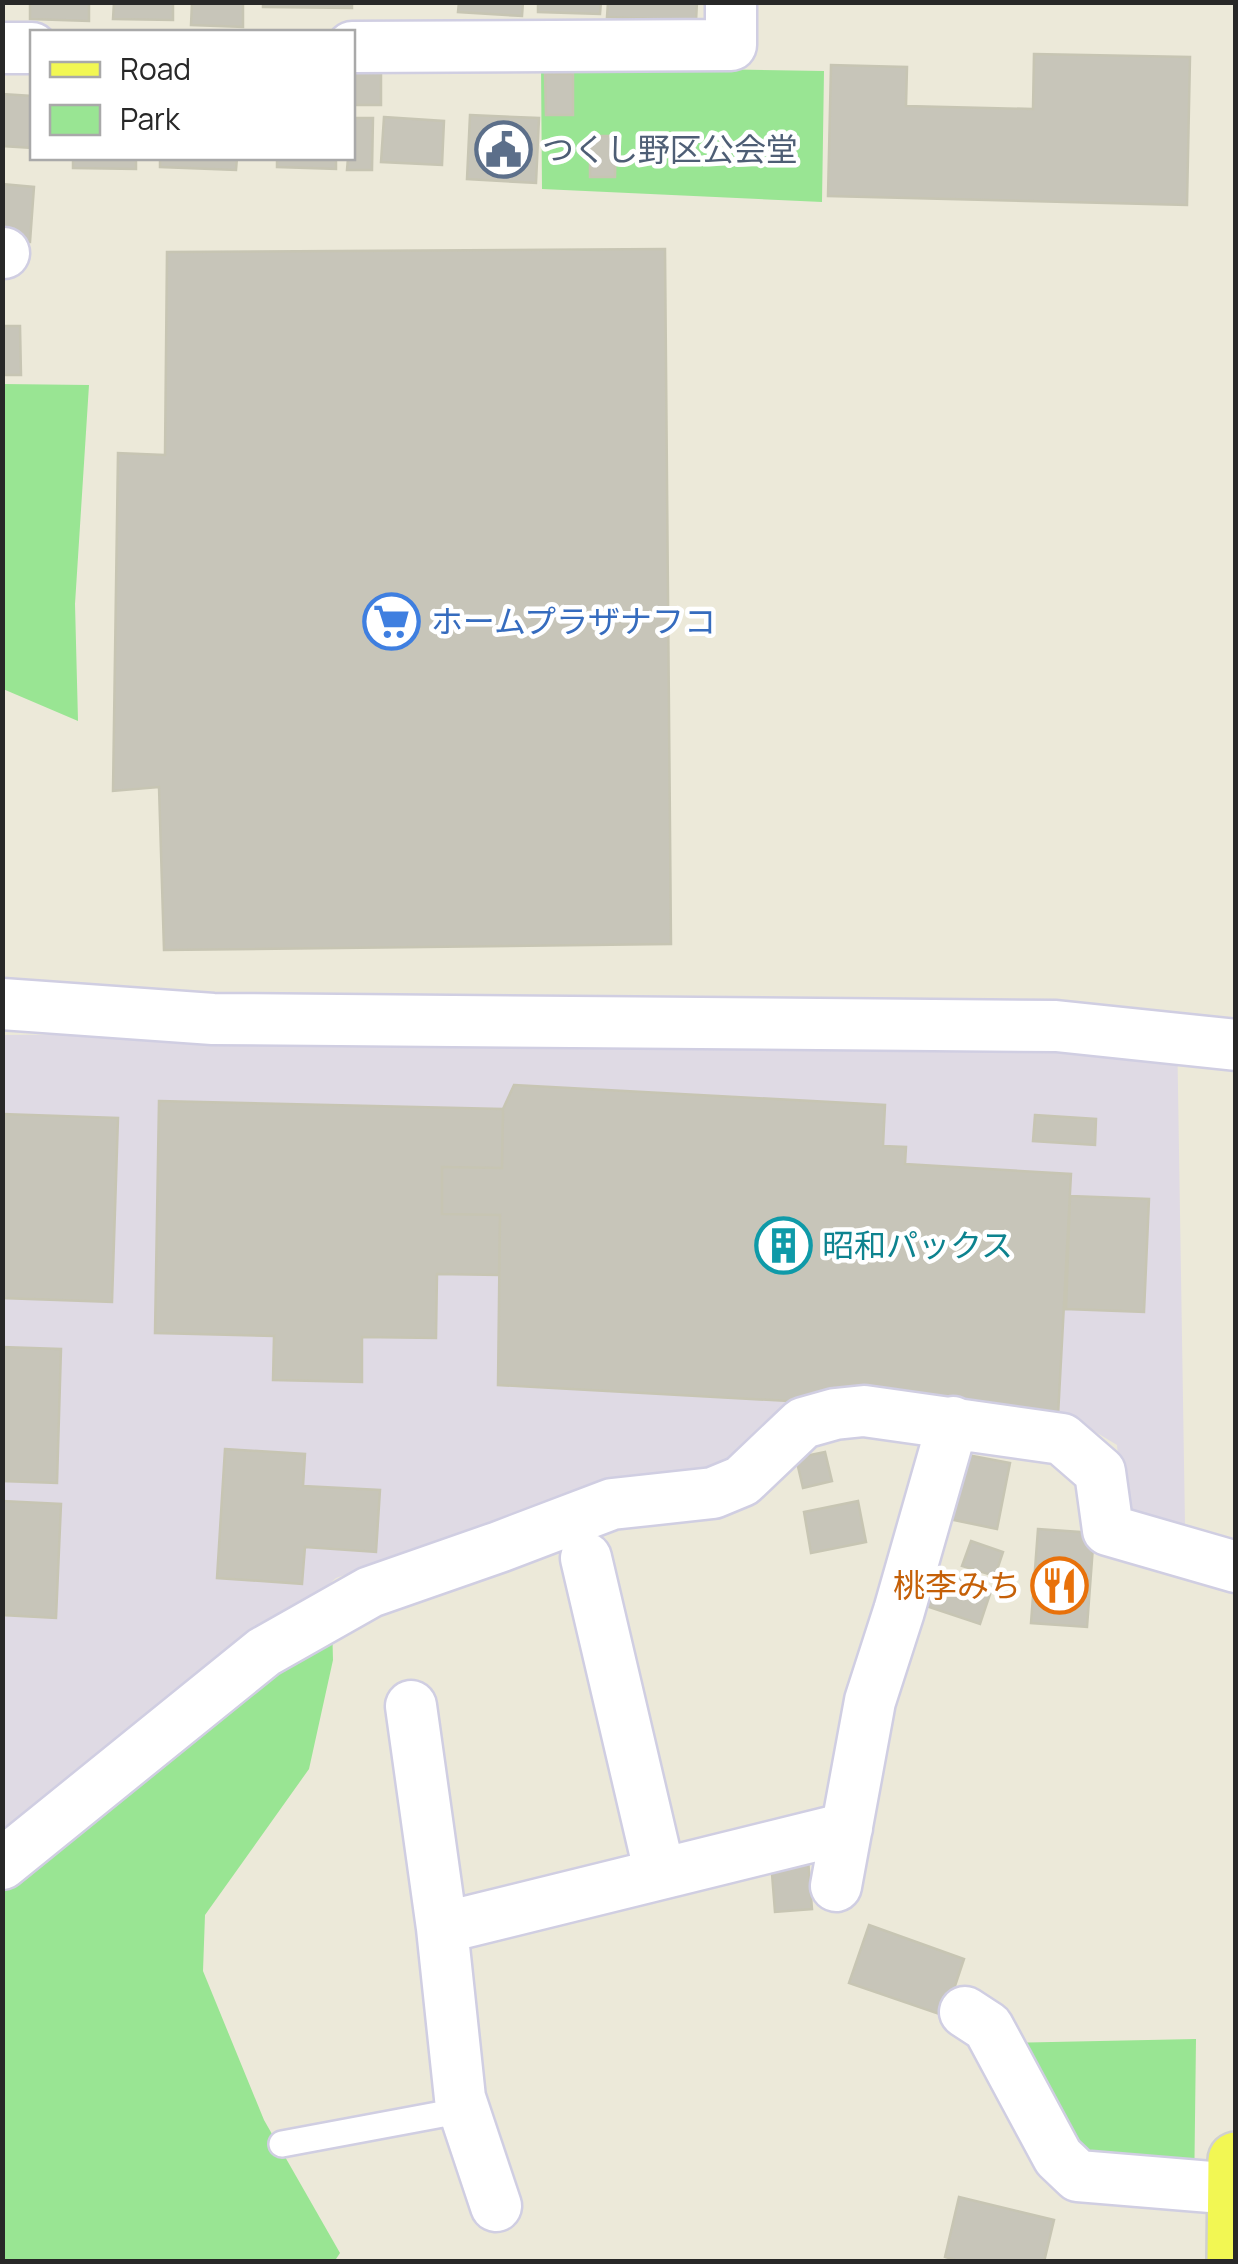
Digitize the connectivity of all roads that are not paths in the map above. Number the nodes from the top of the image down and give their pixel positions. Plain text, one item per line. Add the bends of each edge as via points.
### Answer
1 (731, 2) edge
2 (355, 46) edge
3 (2, 48) edge
4 (30, 48) edge
5 (2, 1004) edge
6 (1236, 1045) edge
7 (953, 1422) junction
8 (586, 1558) dead end
9 (1236, 1567) edge
10 (411, 1706) dead end
11 (846, 1828) junction
12 (2, 1864) edge
13 (660, 1874) junction
14 (836, 1886) dead end
15 (442, 1928) junction
16 (965, 2012) dead end
17 (464, 2110) junction
18 (282, 2144) dead end
19 (1236, 2160) edge
20 (1235, 2189) edge
21 (1062, 2195) dead end
22 (496, 2206) dead end
23 (1235, 2220) edge
24 (1234, 2262) edge

1 - 2 street via 731,45
3 - 4 street
5 - 6 street via 213,1020 1056,1026
7 - 9 street via 1062,1440 1100,1472 1108,1530
7 - 11 street via 870,1701
7 - 12 street via 864,1411 803,1423 742,1481 713,1493 612,1504 370,1592 264,1652
8 - 13 street
10 - 15 street
11 - 13 street
11 - 14 street
13 - 15 street
15 - 17 street
16 - 20 street via 988,2027 1058,2157 1078,2176
17 - 18 lane
17 - 22 street
19 - 20 main road
20 - 23 main road
21 - 23 street
23 - 24 main road

